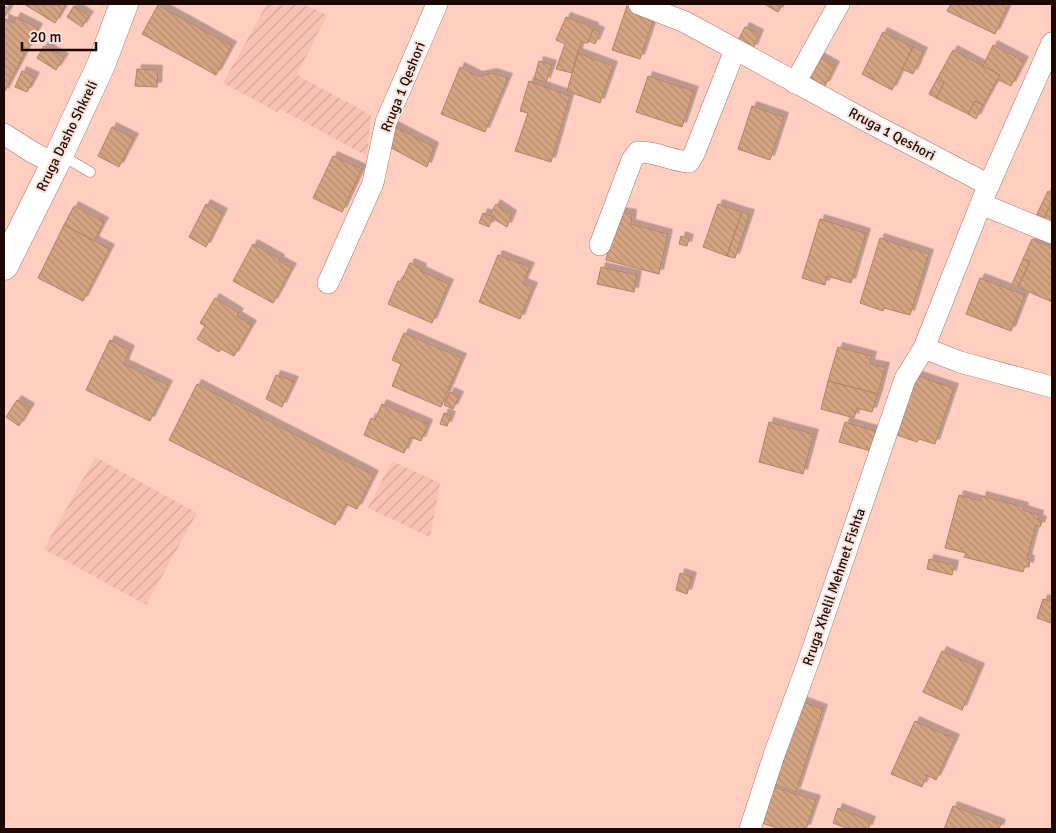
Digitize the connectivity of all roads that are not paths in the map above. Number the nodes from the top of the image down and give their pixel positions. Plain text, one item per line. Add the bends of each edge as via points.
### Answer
1 (124, 4) edge
2 (438, 4) edge
3 (639, 4) edge
4 (839, 4) edge
5 (1052, 43) edge
6 (735, 50) junction
7 (795, 83) junction
8 (4, 134) edge
9 (57, 159) junction
10 (90, 172) dead end
11 (985, 195) junction
12 (1052, 233) edge
13 (600, 245) dead end
14 (4, 266) edge
15 (328, 283) dead end
16 (924, 348) junction
17 (1052, 387) edge
18 (750, 829) edge

1 - 9 main road, Rruga Dasho Shkreli via 101,65
2 - 15 street, Rruga 1 Qeshori via 386,122 373,183
3 - 6 street, Rruga 1 Qeshori via 685,22
4 - 7 street
5 - 11 street, Rruga Xhelil Mehmet Fishta
6 - 7 street, Rruga 1 Qeshori
6 - 13 street via 689,162 648,151 638,152 632,160
7 - 11 street, Rruga 1 Qeshori
8 - 9 street via 32,152
9 - 10 lane
9 - 14 main road, Rruga Dasho Shkreli
11 - 12 street, Rruga 1 Qeshori
11 - 16 street, Rruga Xhelil Mehmet Fishta
16 - 17 street via 960,362
16 - 18 street, Rruga Xhelil Mehmet Fishta via 905,379

